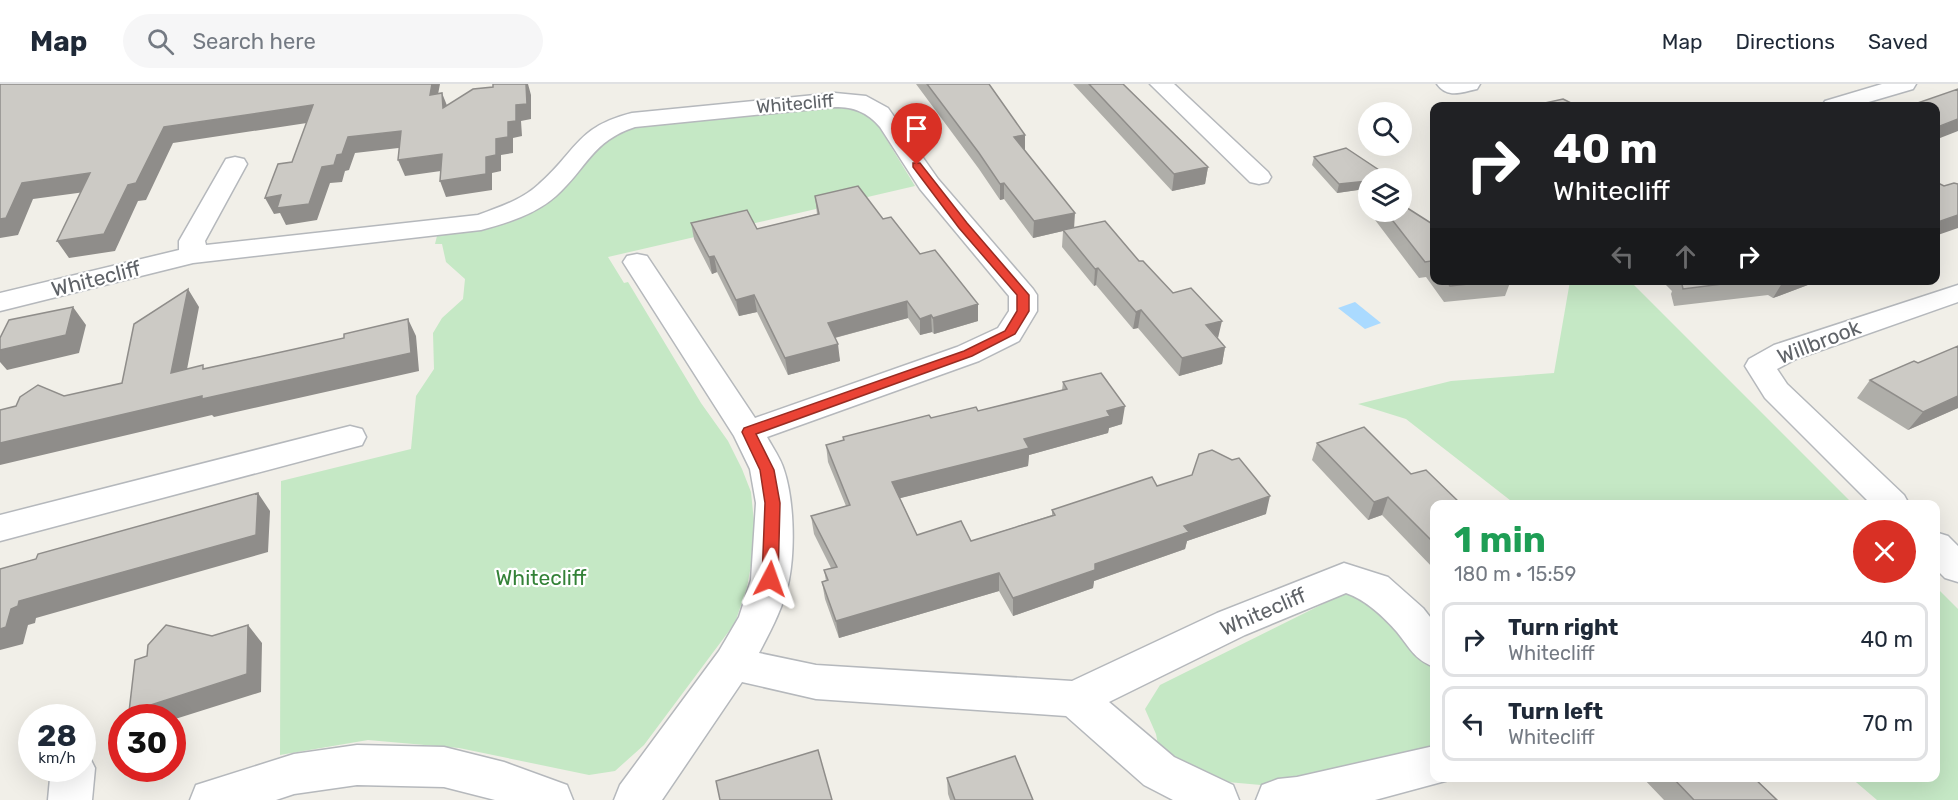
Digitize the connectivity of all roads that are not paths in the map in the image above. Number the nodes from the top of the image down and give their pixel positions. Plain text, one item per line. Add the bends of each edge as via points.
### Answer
1 (1161, 84) edge
2 (1905, 84) edge
3 (1846, 102) edge
4 (235, 165) dead end
5 (1259, 177) dead end
6 (193, 255) junction
7 (637, 262) dead end
8 (1958, 293) edge
9 (0, 302) edge
10 (748, 432) junction
11 (350, 437) dead end
12 (1888, 500) edge
13 (0, 528) edge
14 (1940, 551) edge
15 (1958, 568) edge
16 (1430, 645) edge
17 (733, 663) junction
18 (1075, 699) junction
19 (1430, 767) edge
20 (72, 782) edge
21 (70, 800) edge
22 (212, 800) edge
23 (551, 800) edge
24 (636, 800) edge
25 (1217, 800) edge
26 (1278, 800) edge

1 - 5 street
2 - 3 street
4 - 6 street via 192,241
6 - 9 street, Whitecliff
6 - 10 street, Whitecliff via 481,222 523,208 548,189 593,137 632,120 858,101 889,123 929,184 1023,295 1023,311 1009,334 968,354
7 - 10 street
8 - 12 street, Willbrook via 1785,352 1760,366 1776,391
10 - 17 street via 767,470 773,503 772,551 770,579 757,620
11 - 13 street
14 - 15 street
16 - 18 street, Whitecliff via 1375,588 1344,578 1231,624
17 - 18 street, Whitecliff via 816,682
17 - 24 street
18 - 25 street via 1159,771
19 - 26 street
20 - 21 street
22 - 23 street via 294,774 357,765 444,767 504,782

